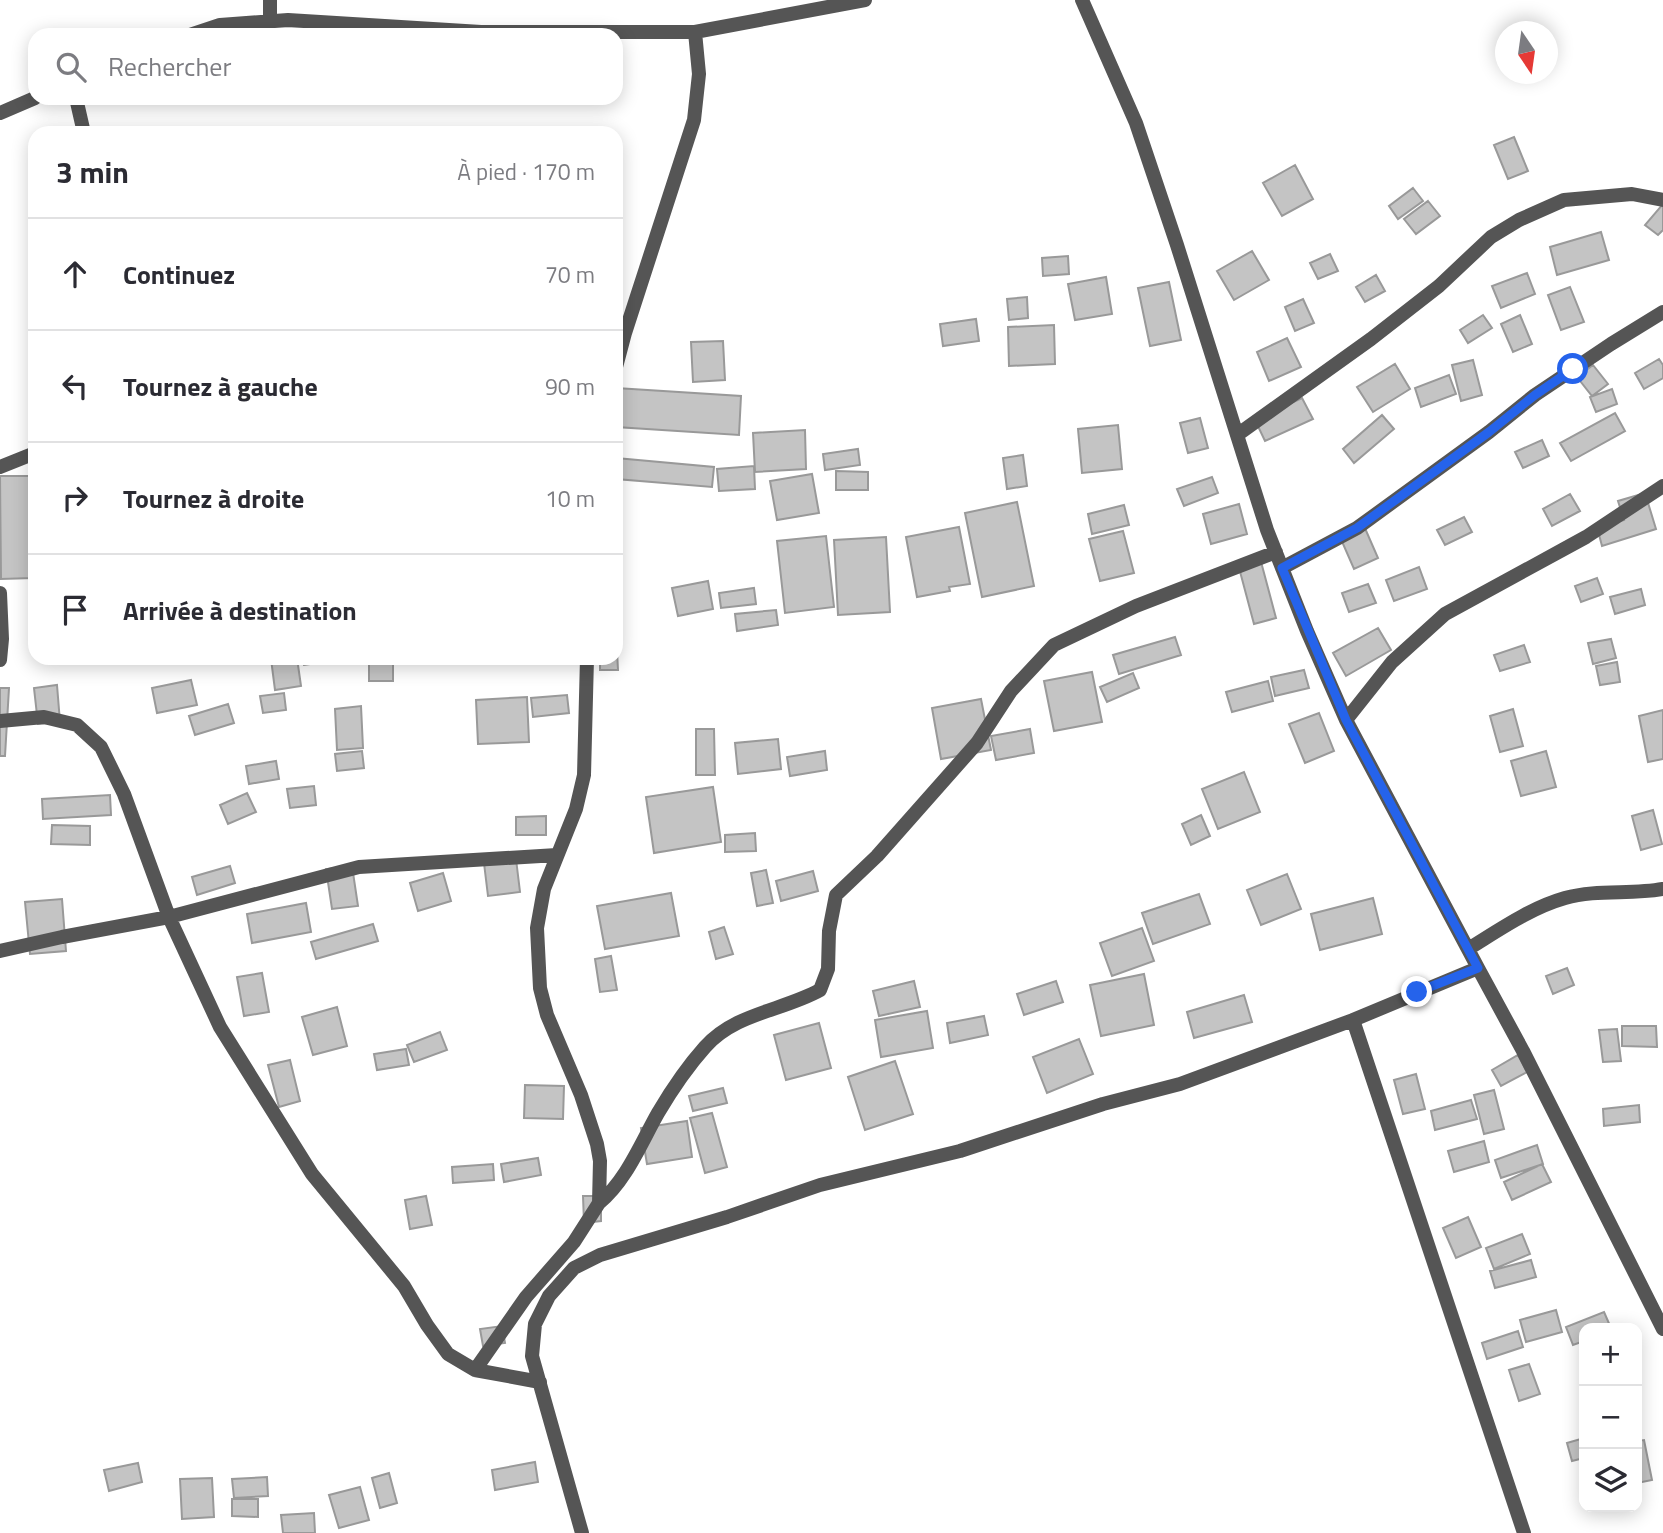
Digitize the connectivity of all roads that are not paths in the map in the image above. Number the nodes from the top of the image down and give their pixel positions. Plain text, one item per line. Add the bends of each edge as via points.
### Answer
1 (270, 0) edge
2 (865, 0) edge
3 (1082, 0) edge
4 (270, 20) junction
5 (211, 28) edge
6 (411, 28) edge
7 (623, 32) edge
8 (695, 32) junction
9 (28, 101) edge
10 (78, 105) edge
11 (0, 113) edge
12 (82, 126) edge
13 (1663, 200) edge
14 (1663, 312) edge
15 (623, 323) edge
16 (1237, 435) junction
17 (28, 456) edge
18 (0, 467) edge
19 (1663, 486) edge
20 (1276, 552) junction
21 (1282, 568) junction
22 (0, 593) edge
23 (0, 660) edge
24 (587, 665) edge
25 (1346, 720) junction
26 (0, 721) edge
27 (557, 855) junction
28 (1663, 890) edge
29 (169, 917) junction
30 (1468, 948) junction
31 (0, 951) edge
32 (1478, 968) junction
33 (1353, 1020) junction
34 (599, 1203) junction
35 (1663, 1329) edge
36 (474, 1370) junction
37 (540, 1382) junction
38 (582, 1533) edge
39 (1524, 1533) edge

1 - 4 street
2 - 8 street
3 - 16 street via 1136,123
4 - 5 street
4 - 6 street
7 - 8 street
8 - 15 street via 699,74 694,120
9 - 11 street
10 - 12 street
13 - 16 street via 1632,194 1564,200 1519,220 1490,236 1439,286 1371,339
14 - 21 street via 1535,395 1357,528
16 - 20 street
17 - 18 street
19 - 25 street via 1586,537 1445,614 1392,662
20 - 21 street
20 - 34 street via 1136,606 1054,645 1011,691 977,743 877,856 836,895 828,969 820,990 800,1001 751,1014 706,1045
21 - 25 street
22 - 23 street
24 - 27 street via 584,775
25 - 30 street
26 - 29 street via 44,717 77,725 101,747 124,794
27 - 29 street via 359,867
27 - 34 street via 544,889 537,928 540,988 597,1144
28 - 30 street via 1565,898
29 - 31 street
29 - 36 street via 220,1027 312,1174 404,1286 448,1354
30 - 32 street
32 - 33 street
32 - 35 street
33 - 37 street via 1181,1084 960,1151 820,1185 600,1255 574,1268 549,1296 535,1324 532,1356
33 - 39 street
34 - 36 street
36 - 37 street
37 - 38 street

